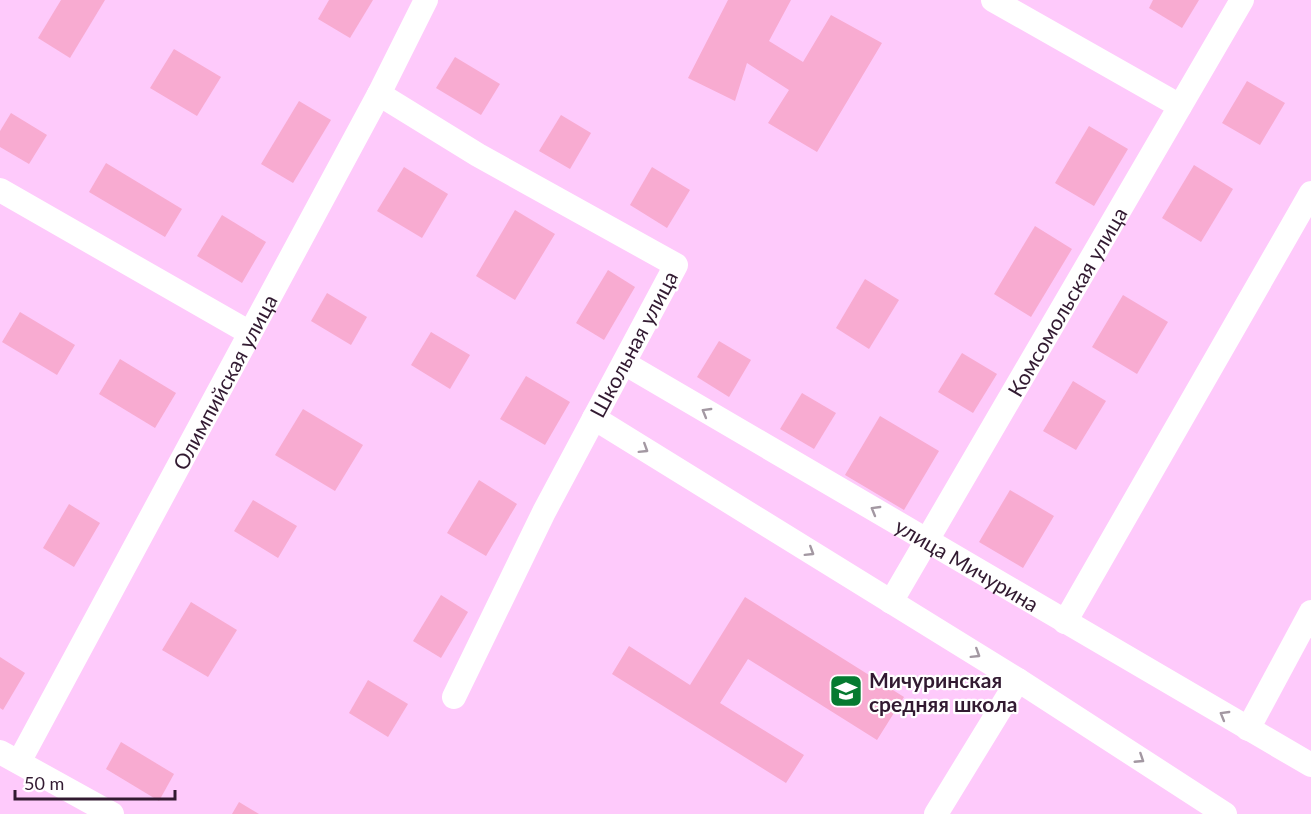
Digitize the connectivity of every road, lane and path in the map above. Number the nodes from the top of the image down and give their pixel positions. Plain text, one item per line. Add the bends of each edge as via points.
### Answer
1 (426, 0) edge
2 (993, 0) edge
3 (1242, 0) edge
4 (379, 94) junction
5 (1180, 106) junction
6 (0, 190) edge
7 (1311, 193) edge
8 (250, 333) junction
9 (624, 363) junction
10 (594, 418) junction
11 (926, 540) junction
12 (891, 602) junction
13 (1311, 612) edge
14 (1065, 622) junction
15 (1018, 680) junction
16 (454, 697) dead end
17 (1248, 729) junction
18 (10, 757) edge
19 (1311, 765) edge
20 (112, 814) edge
21 (936, 814) edge
22 (1225, 814) edge

1 - 4 street, Олимпийская улица
2 - 5 street
3 - 5 street, Комсомольская улица
4 - 8 street, Олимпийская улица
4 - 9 street, Школьная улица via 478,155 676,265
5 - 11 street, Комсомольская улица
6 - 8 street
7 - 14 street
8 - 18 street, Олимпийская улица
9 - 10 street, Школьная улица
11 -> 9 street, улица Мичурина
10 -> 12 street
10 - 16 street, Школьная улица
11 - 12 street, Комсомольская улица
11 - 14 street, улица Мичурина
12 -> 15 street
13 - 17 street
17 -> 14 street, улица Мичурина
15 - 21 street
15 -> 22 street
17 - 19 street, улица Мичурина
18 - 20 street

